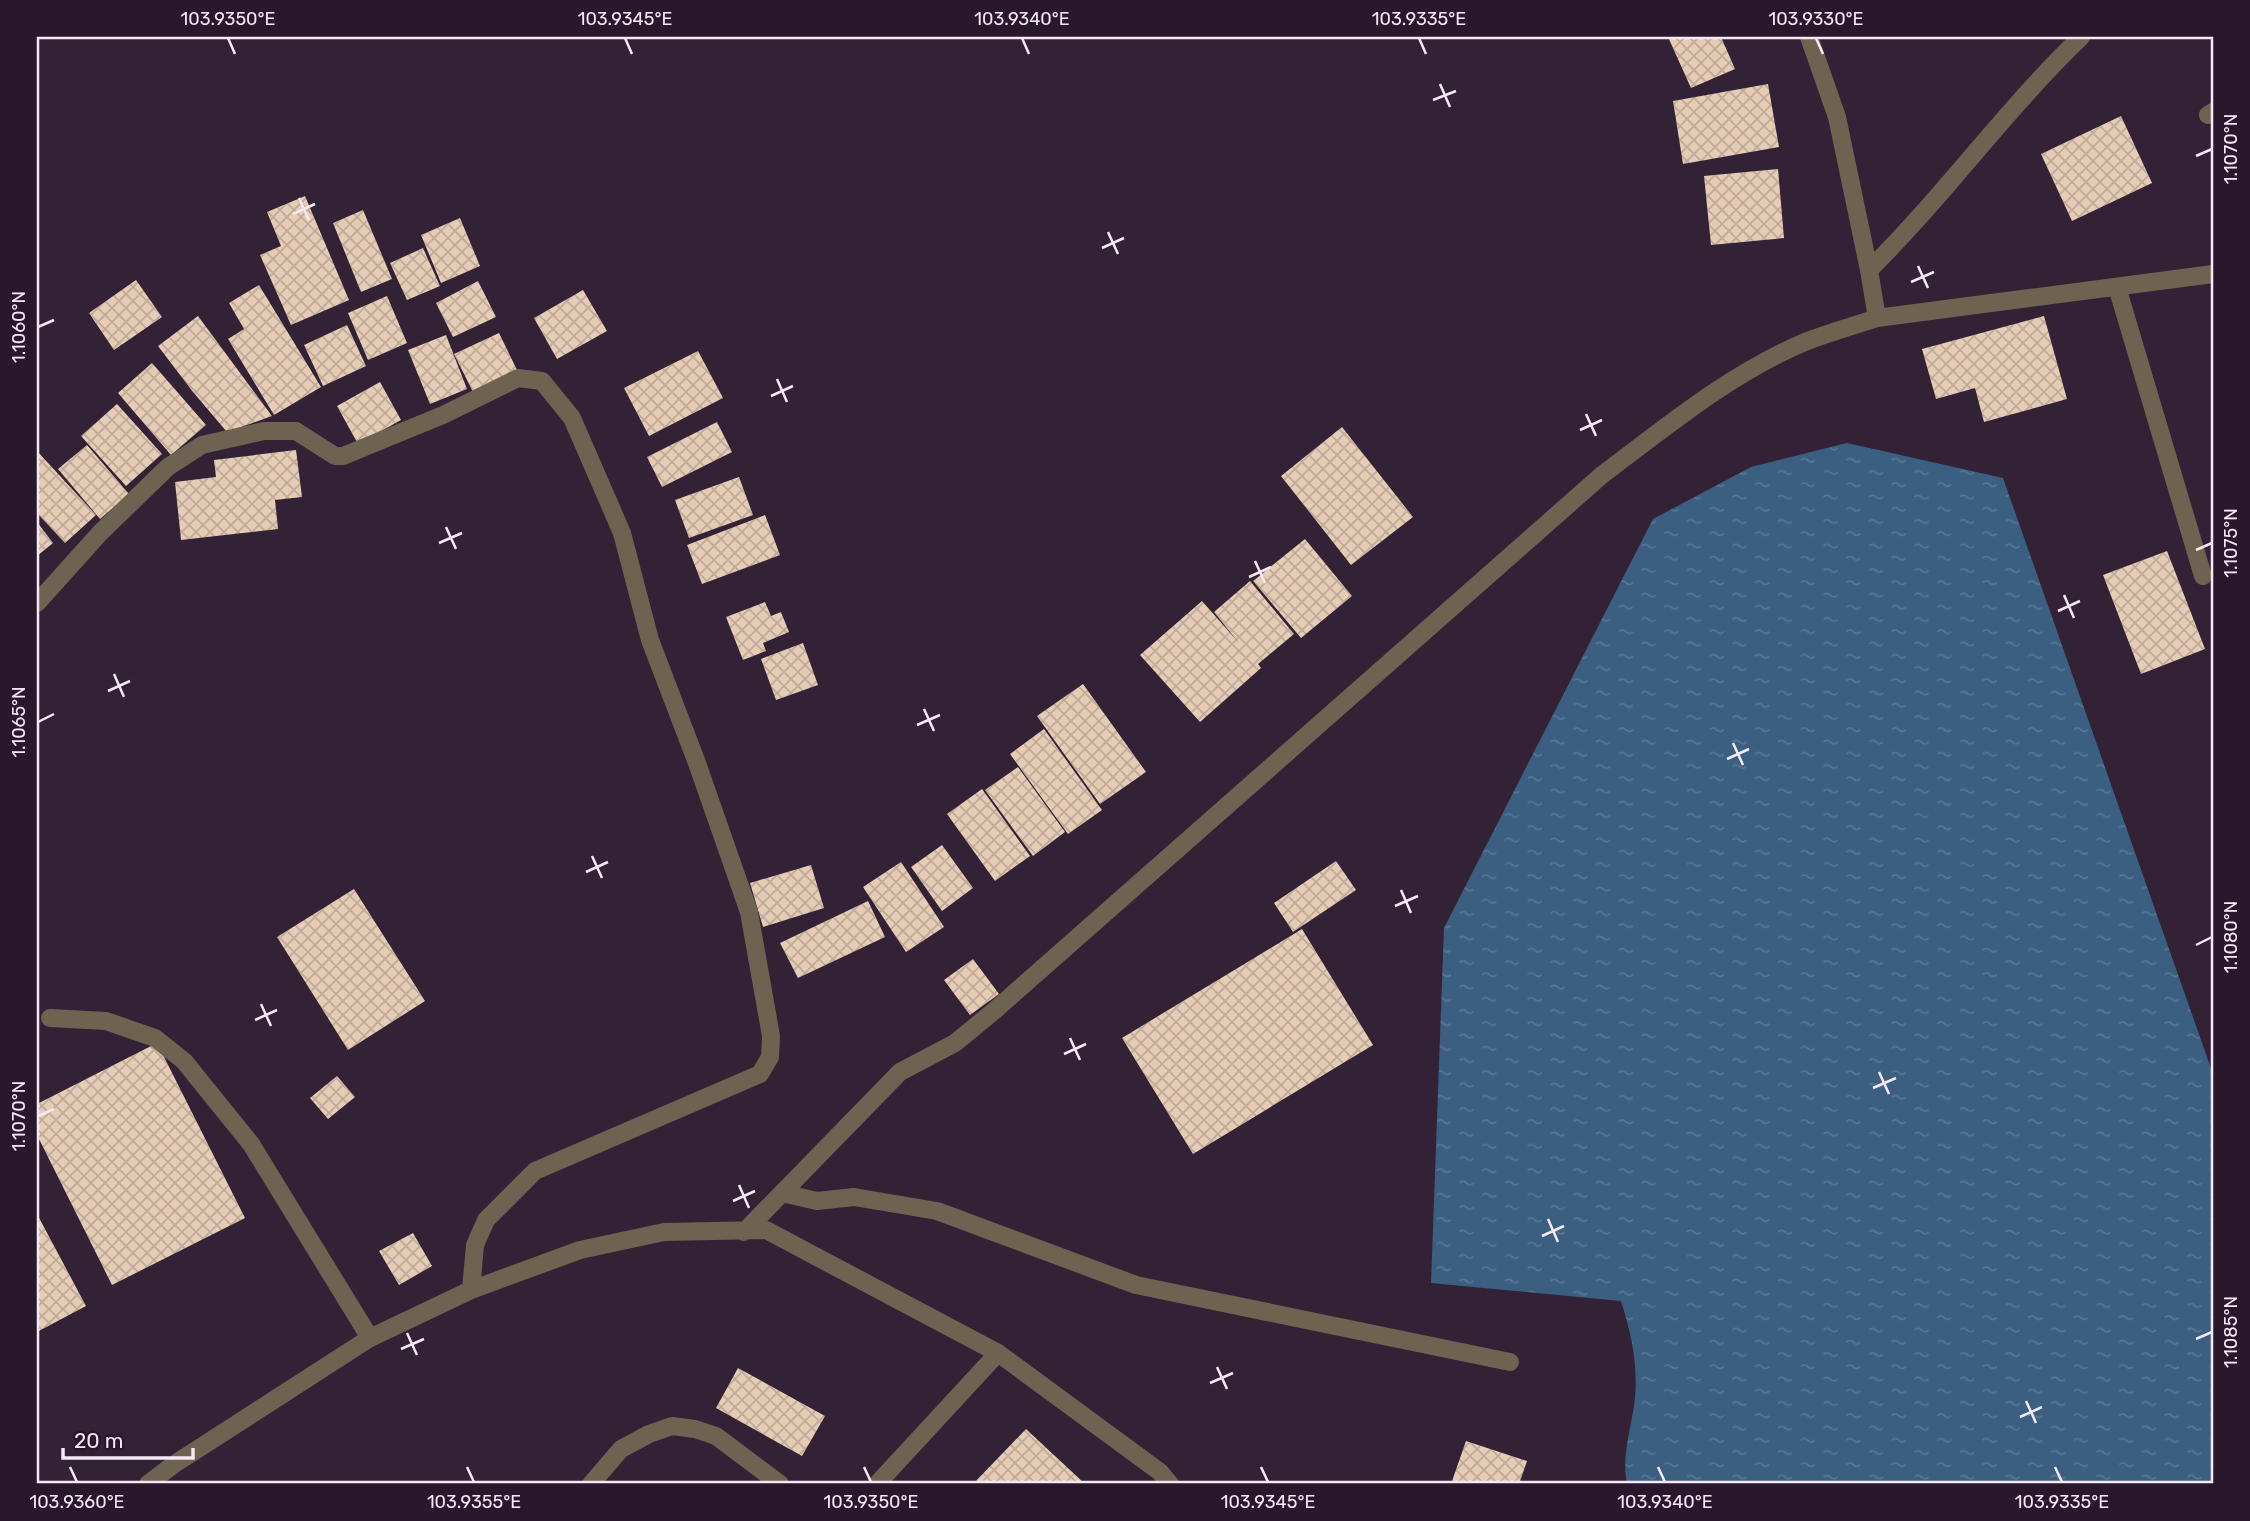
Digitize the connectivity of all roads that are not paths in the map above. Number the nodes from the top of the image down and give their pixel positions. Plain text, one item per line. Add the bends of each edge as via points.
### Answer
1 (1809, 37) edge
2 (2081, 37) edge
3 (1869, 270) junction
4 (2213, 274) edge
5 (2117, 287) junction
6 (1877, 318) junction
7 (2203, 576) dead end
8 (37, 603) edge
9 (50, 1018) dead end
10 (782, 1193) junction
11 (744, 1232) junction
12 (471, 1290) junction
13 (370, 1338) junction
14 (998, 1353) junction
15 (1510, 1362) dead end
16 (148, 1484) edge
17 (591, 1484) edge
18 (780, 1484) edge
19 (877, 1484) edge
20 (1170, 1484) edge

1 - 3 street via 1837,117
2 - 3 street via 2045,71 1908,233
3 - 6 street
4 - 5 street
5 - 6 street
5 - 7 street
6 - 10 street via 1805,342 1747,372 1601,475 994,1011 955,1042 900,1072
8 - 12 street via 168,467 202,444 264,431 296,431 335,456 343,456 518,378 542,381 572,418 622,533 650,639 749,912 771,1057 760,1074 536,1171 486,1220 475,1245
9 - 13 street via 106,1021 155,1038 184,1061 251,1144
10 - 11 street
10 - 15 street via 817,1201 854,1197 937,1211 1136,1285
11 - 12 street via 664,1232 640,1237 580,1250
11 - 14 street via 766,1230
12 - 13 street
13 - 16 street
14 - 19 street
14 - 20 street
17 - 18 street via 621,1449 672,1426 716,1436

